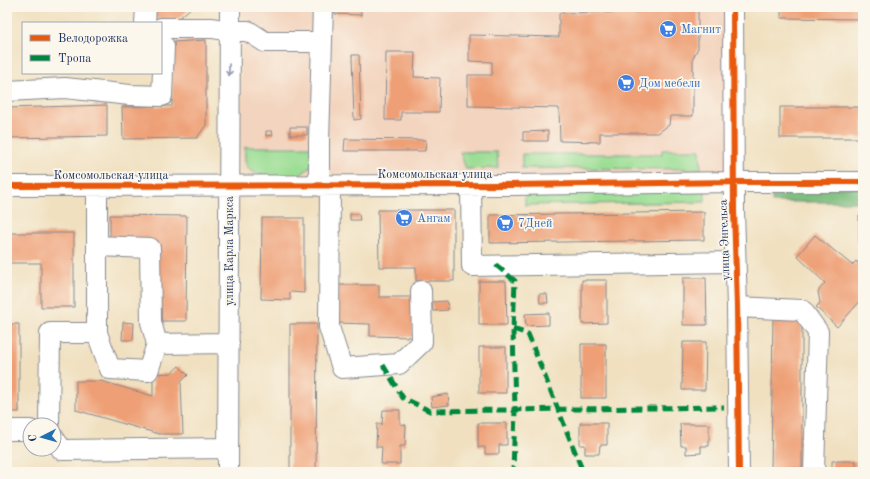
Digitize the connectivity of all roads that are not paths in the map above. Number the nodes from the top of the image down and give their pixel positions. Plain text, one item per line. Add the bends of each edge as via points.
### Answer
1 (146, 7) edge
2 (230, 7) edge
3 (323, 7) edge
4 (733, 7) edge
5 (145, 22) edge
6 (230, 31) junction
7 (163, 37) edge
8 (322, 42) junction
9 (7, 91) edge
10 (734, 182) junction
11 (863, 182) edge
12 (471, 185) junction
13 (7, 186) edge
14 (96, 186) junction
15 (229, 186) junction
16 (325, 186) junction
17 (97, 246) junction
18 (735, 262) junction
19 (421, 290) dead end
20 (737, 307) junction
21 (97, 333) junction
22 (228, 343) junction
23 (157, 344) junction
24 (49, 417) edge
25 (7, 430) edge
26 (22, 430) edge
27 (228, 448) junction
28 (62, 450) edge
29 (228, 472) edge
30 (739, 472) edge
31 (814, 472) edge

1 - 5 street
2 - 6 street, улица Карла Маркса
3 - 8 street
4 - 10 street, улица Энгельса
6 - 7 street via 212,28
6 - 8 street via 248,32 265,42
6 -> 15 street, улица Карла Маркса
7 - 9 street via 162,96 65,88
8 - 16 street via 319,141
10 - 11 street, Комсомольская улица
10 - 12 street, Комсомольская улица
10 - 18 street, улица Энгельса
12 - 16 street, Комсомольская улица
12 - 18 street via 472,266
13 - 14 street, Комсомольская улица
14 - 15 street, Комсомольская улица
14 - 17 street
15 - 16 street, Комсомольская улица
15 - 22 street, улица Карла Маркса
16 - 19 street via 329,327 342,368 399,364 422,342
17 - 21 street
17 - 23 street via 150,248 151,322
18 - 20 street, улица Энгельса
20 - 30 street, улица Энгельса
20 - 31 street via 802,310 818,332
21 - 23 street via 110,369 148,371
21 - 24 street via 50,333
22 - 23 street
22 - 27 street, улица Карла Маркса
25 - 26 street
27 - 28 street
27 - 29 street, улица Карла Маркса

